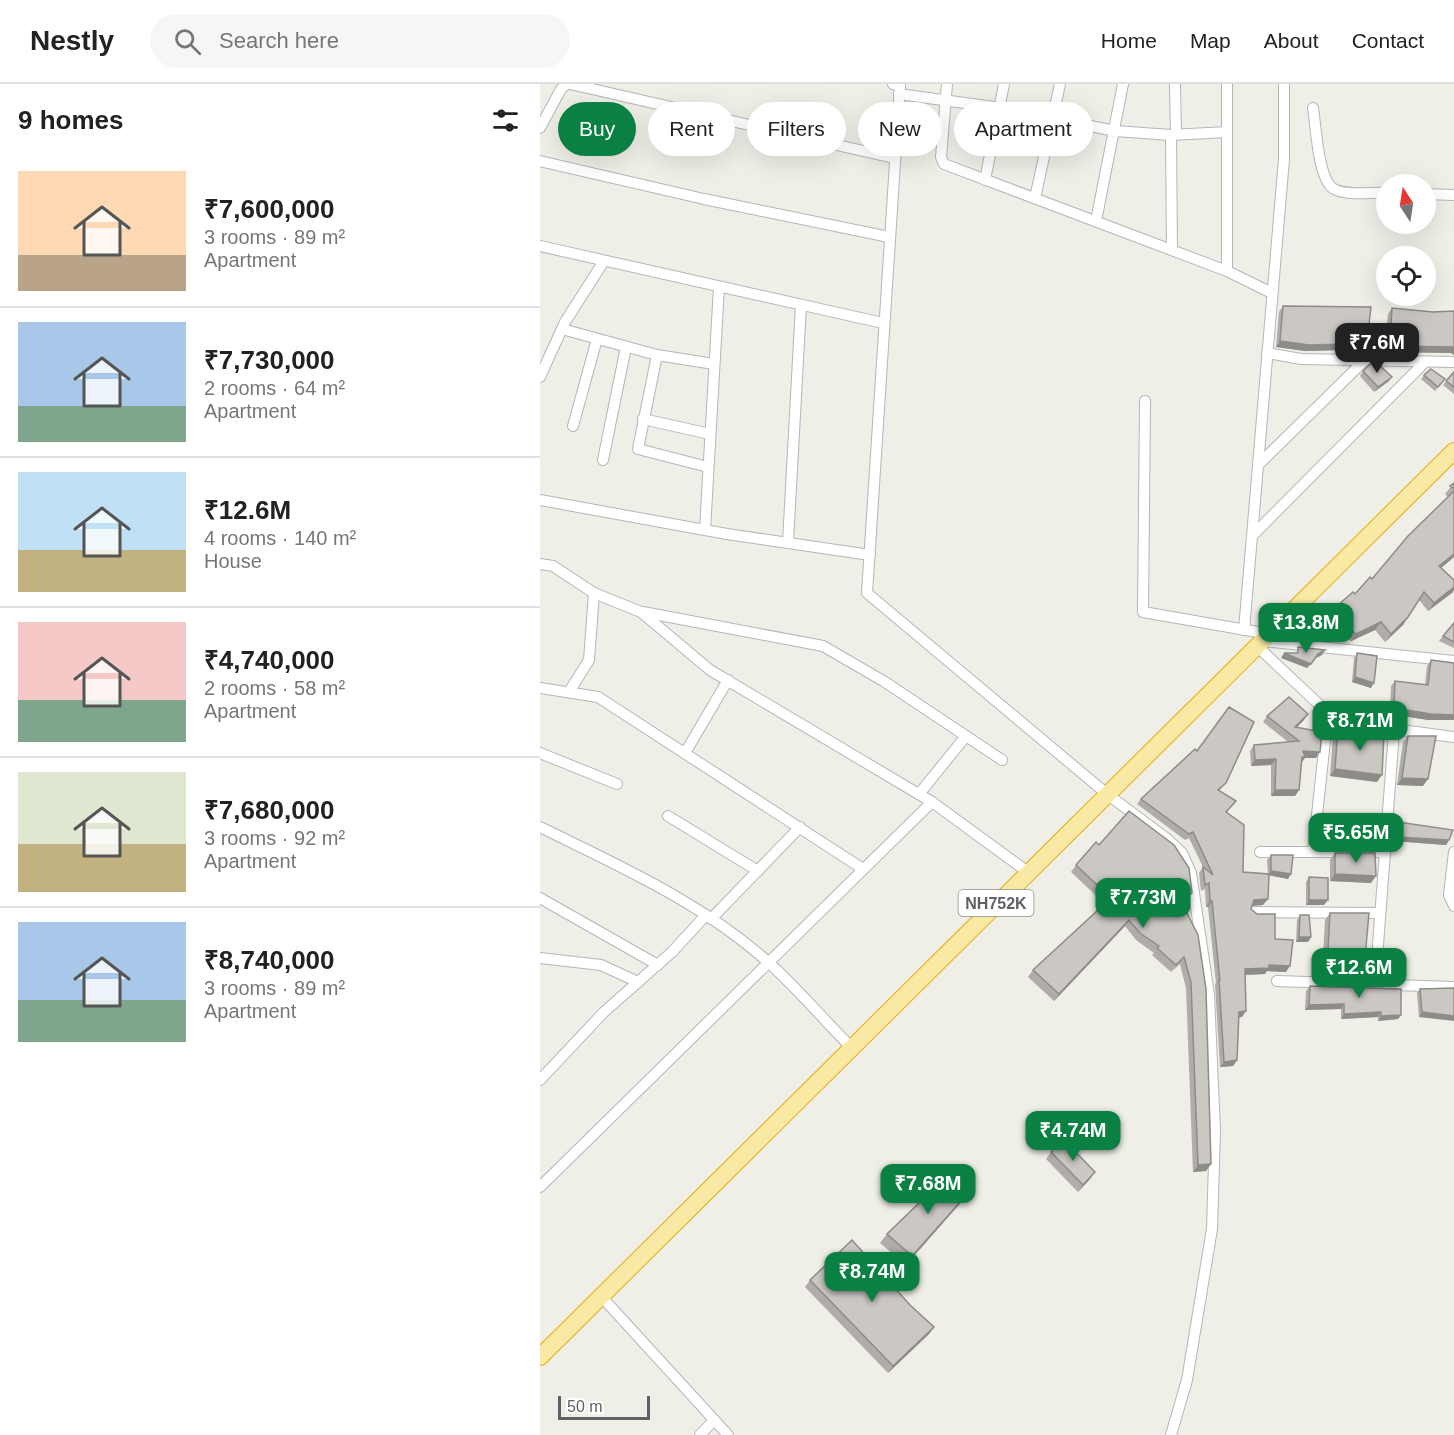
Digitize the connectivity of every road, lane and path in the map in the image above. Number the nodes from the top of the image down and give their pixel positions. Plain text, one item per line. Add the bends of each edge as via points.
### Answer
1 (568, 84) edge
2 (947, 84) edge
3 (1004, 84) edge
4 (1060, 84) edge
5 (1123, 84) edge
6 (1175, 84) edge
7 (1227, 84) edge
8 (1284, 84) edge
9 (898, 87) edge
10 (945, 100) junction
11 (959, 102) edge
12 (1001, 102) edge
13 (1057, 102) edge
14 (1313, 108) dead end
15 (1093, 127) edge
16 (540, 128) edge
17 (1115, 131) junction
18 (1227, 132) junction
19 (1174, 134) junction
20 (990, 156) edge
21 (1045, 156) edge
22 (894, 158) junction
23 (540, 160) edge
24 (985, 180) junction
25 (1376, 193) edge
26 (1436, 194) edge
27 (1454, 195) edge
28 (1035, 198) junction
29 (1096, 221) junction
30 (889, 237) junction
31 (540, 246) edge
32 (1172, 250) junction
33 (604, 261) junction
34 (1227, 271) junction
35 (719, 287) junction
36 (1272, 293) junction
37 (801, 305) junction
38 (883, 322) junction
39 (562, 329) junction
40 (597, 339) junction
41 (626, 347) junction
42 (1267, 353) junction
43 (657, 355) junction
44 (1364, 360) junction
45 (1425, 362) junction
46 (1454, 362) edge
47 (714, 364) junction
48 (540, 377) edge
49 (1145, 401) dead end
50 (643, 419) junction
51 (573, 426) dead end
52 (710, 434) junction
53 (1454, 451) edge
54 (603, 460) dead end
55 (1258, 465) junction
56 (708, 467) junction
57 (540, 500) edge
58 (705, 530) junction
59 (1252, 536) junction
60 (788, 542) junction
61 (870, 555) junction
62 (540, 564) edge
63 (594, 593) junction
64 (641, 612) junction
65 (1245, 630) junction
66 (1263, 640) junction
67 (1454, 661) edge
68 (728, 680) junction
69 (540, 688) edge
70 (569, 692) junction
71 (1328, 713) junction
72 (1394, 731) junction
73 (966, 736) junction
74 (1454, 737) edge
75 (540, 753) edge
76 (685, 753) junction
77 (1002, 760) dead end
78 (617, 784) dead end
79 (919, 794) junction
80 (1107, 794) junction
81 (932, 802) junction
82 (669, 816) dead end
83 (540, 827) edge
84 (800, 827) junction
85 (1260, 852) dead end
86 (1313, 852) junction
87 (1383, 852) junction
88 (1454, 852) edge
89 (863, 869) junction
90 (758, 871) junction
91 (1028, 872) junction
92 (540, 898) edge
93 (1454, 906) edge
94 (1254, 912) edge
95 (1379, 913) junction
96 (709, 917) junction
97 (540, 958) edge
98 (767, 962) junction
99 (658, 965) junction
100 (1277, 981) dead end
101 (638, 982) junction
102 (1375, 984) junction
103 (1454, 987) edge
104 (851, 1047) junction
105 (540, 1080) edge
106 (540, 1187) edge
107 (600, 1295) junction
108 (540, 1357) edge
109 (714, 1420) junction
110 (700, 1435) edge
111 (728, 1435) edge
112 (1171, 1435) edge

1 - 16 street via 561,89
1 - 22 street
2 - 10 street
3 - 12 street
4 - 13 street
5 - 17 street
6 - 19 street
7 - 18 street
8 - 36 street via 1284,159
9 - 10 street
9 - 22 street
10 - 11 street
10 - 24 street via 941,161
14 - 25 street via 1323,175 1330,186 1341,191
15 - 17 street
17 - 19 street
17 - 29 street
18 - 19 street
18 - 34 street
19 - 32 street
20 - 24 street
21 - 28 street
22 - 30 street
23 - 30 street
24 - 28 street
26 - 27 street
28 - 29 street
29 - 32 street
30 - 38 street
31 - 33 street
32 - 34 street
33 - 35 street
33 - 39 street
34 - 36 street
35 - 37 street
35 - 47 street
36 - 42 street
37 - 38 street
37 - 60 street
38 - 61 street
39 - 40 street
39 - 48 street
40 - 41 street
40 - 51 street
41 - 43 street
41 - 54 street
42 - 44 street via 1293,359
42 - 55 street
43 - 47 street
43 - 50 street
44 - 45 street
44 - 55 street
45 - 46 street
45 - 59 street
47 - 52 street
49 - 65 street via 1143,612
50 - 52 street
50 - 56 street via 637,445 641,452
52 - 56 street
53 - 66 highway, NH752K
55 - 59 street
56 - 58 street
57 - 58 street
58 - 60 street
59 - 65 street
60 - 61 street
61 - 80 street via 867,593
62 - 63 street via 554,566
63 - 64 street
63 - 70 street via 588,663
64 - 68 street via 710,670
64 - 73 street via 823,646
65 - 66 street
66 - 67 street
66 - 71 street
66 - 80 highway, NH752K
68 - 76 street
68 - 79 street
69 - 70 street
70 - 76 street via 598,697
71 - 72 street via 1350,725
71 - 86 street
72 - 74 street
72 - 87 street
73 - 77 street
73 - 79 street
75 - 78 street
76 - 84 street
79 - 81 street
80 - 91 highway, NH752K
80 - 112 street via 1182,853 1191,873 1209,995 1215,1131 1212,1229 1187,1380
81 - 89 street
81 - 91 street
82 - 90 street
83 - 96 street via 664,888
84 - 89 street
84 - 90 street
85 - 86 street
86 - 87 street
87 - 95 street
88 - 93 street via 1449,895
89 - 98 street
90 - 96 street
91 - 104 highway, NH752K
92 - 99 street
94 - 95 street
95 - 102 street
96 - 98 street
96 - 99 street
97 - 101 street via 606,966
98 - 104 street
98 - 106 street
99 - 101 street
100 - 102 street
101 - 105 street
102 - 103 street
104 - 107 highway, NH752K
107 - 108 highway, NH752K
107 - 109 street
109 - 110 street
109 - 111 street

